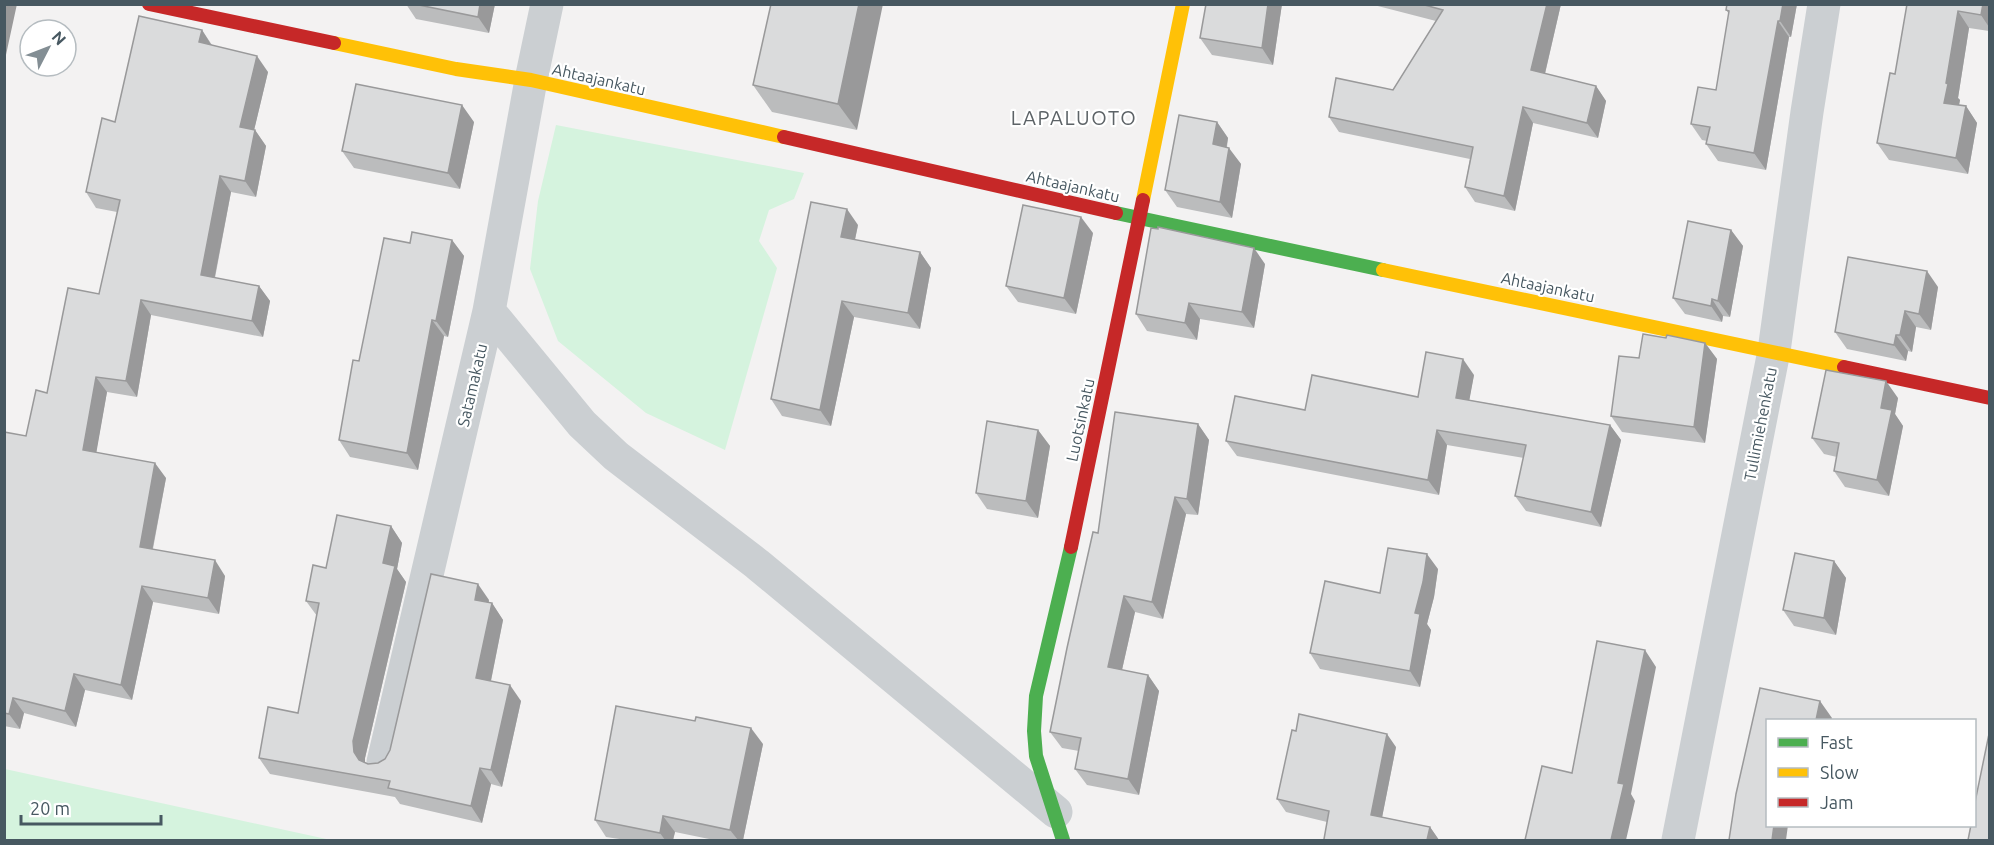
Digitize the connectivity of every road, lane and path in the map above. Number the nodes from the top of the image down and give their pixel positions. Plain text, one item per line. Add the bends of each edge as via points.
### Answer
1 (149, 4) edge
2 (547, 4) edge
3 (1183, 4) edge
4 (1824, 4) edge
5 (531, 80) junction
6 (1139, 218) junction
7 (489, 311) junction
8 (1774, 351) junction
9 (1989, 398) edge
10 (383, 762) edge
11 (1059, 826) edge
12 (1678, 840) edge

1 - 5 street, Ahtaajankatu via 456,69
2 - 5 street, Satamakatu
3 - 6 street, Luotsinkatu
4 - 8 street, Tullimiehenkatu
5 - 6 street, Ahtaajankatu
5 - 7 street, Satamakatu
6 - 8 street, Ahtaajankatu
6 - 11 street, Luotsinkatu via 1036,696 1036,756
7 - 10 street, Satamakatu
7 - 11 street via 582,424 616,456 757,564
8 - 9 street, Ahtaajankatu
8 - 12 street, Tullimiehenkatu

